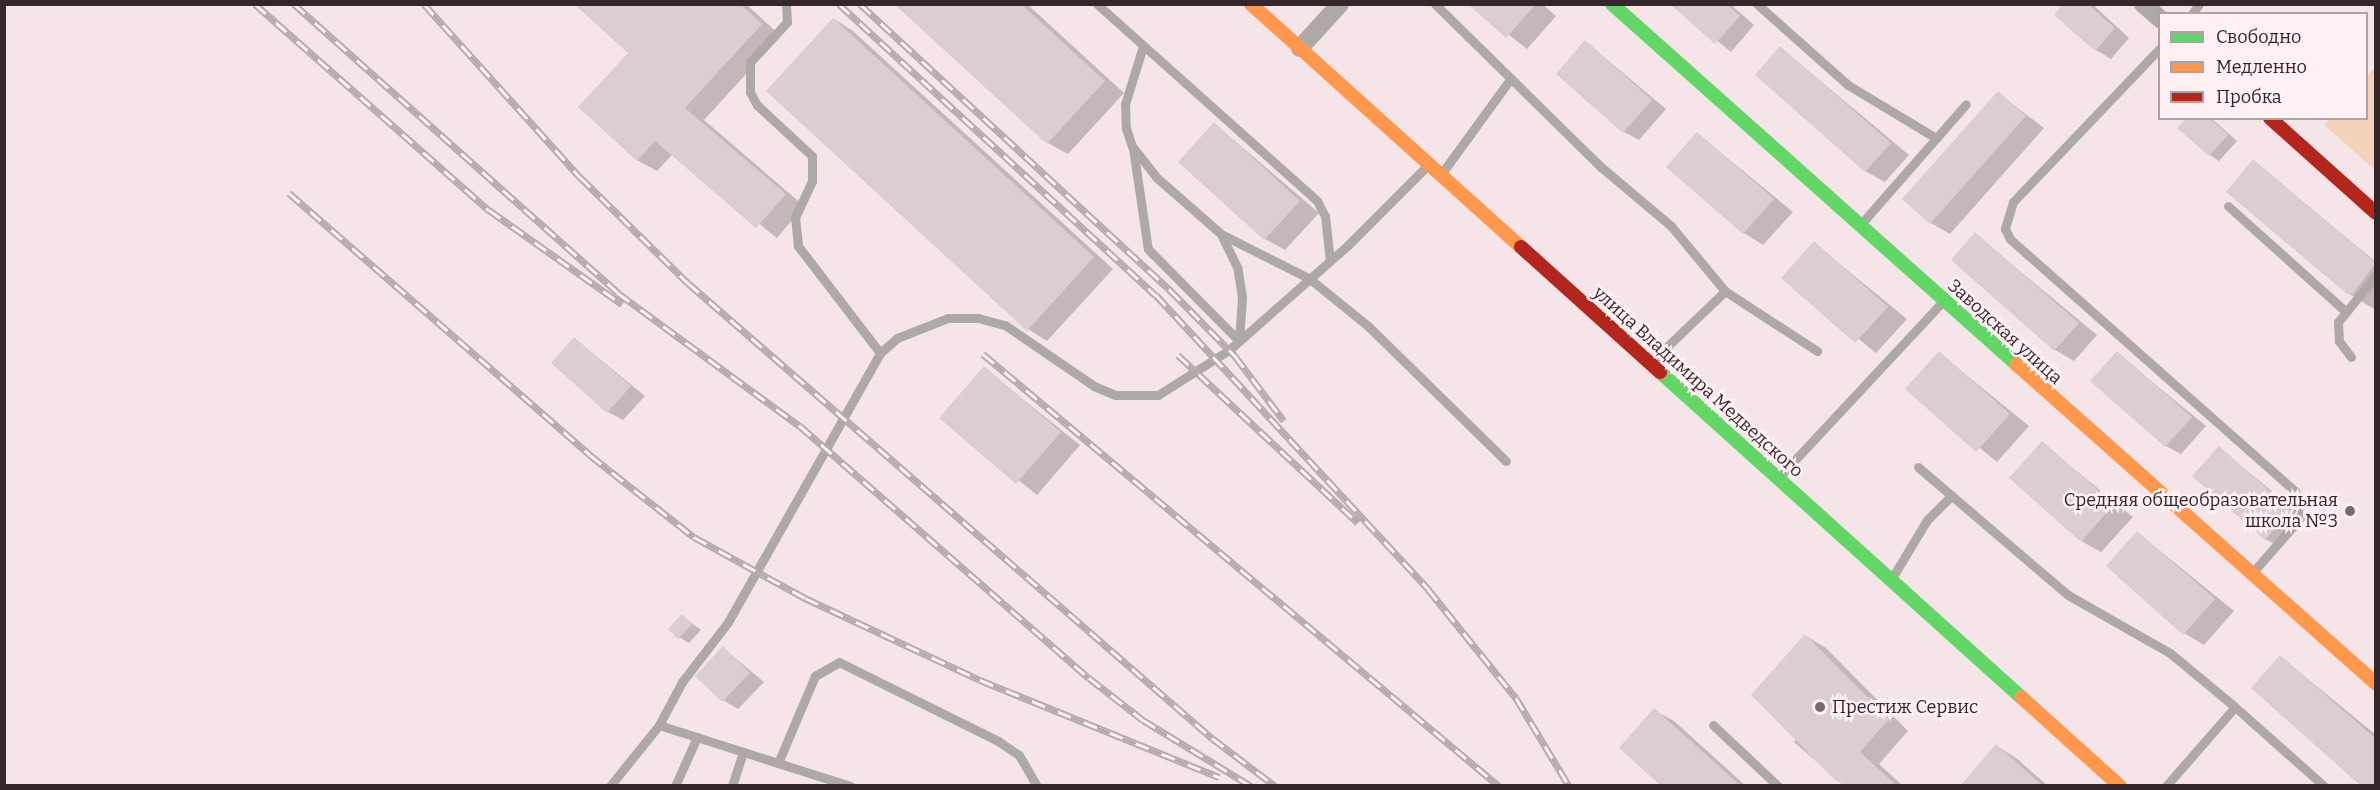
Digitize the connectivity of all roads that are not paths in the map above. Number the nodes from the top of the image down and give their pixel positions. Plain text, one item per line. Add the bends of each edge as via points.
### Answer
1 (786, 4) edge
2 (1097, 4) edge
3 (1251, 4) edge
4 (1340, 4) edge
5 (1435, 4) edge
6 (1612, 4) edge
7 (1757, 4) edge
8 (2143, 4) edge
9 (2158, 18) edge
10 (1143, 46) junction
11 (1300, 48) junction
12 (2158, 50) edge
13 (1511, 78) junction
14 (1966, 104) dead end
15 (2272, 120) edge
16 (1936, 138) junction
17 (1132, 146) junction
18 (1429, 164) junction
19 (1441, 175) junction
20 (2228, 206) dead end
21 (2376, 213) edge
22 (1859, 225) junction
23 (1221, 234) junction
24 (1330, 261) junction
25 (2376, 275) edge
26 (1310, 279) junction
27 (1725, 291) junction
28 (1943, 301) junction
29 (2344, 310) junction
30 (1239, 340) junction
31 (1817, 351) dead end
32 (880, 352) junction
33 (2351, 357) dead end
34 (1650, 363) junction
35 (1506, 461) dead end
36 (1918, 467) dead end
37 (1778, 478) junction
38 (1952, 495) junction
39 (2251, 574) junction
40 (1891, 580) junction
41 (2376, 684) edge
42 (2235, 707) junction
43 (659, 725) junction
44 (1713, 725) dead end
45 (697, 737) junction
46 (743, 752) junction
47 (778, 763) junction
48 (610, 786) edge
49 (675, 786) edge
50 (732, 786) edge
51 (849, 786) edge
52 (1037, 786) edge
53 (1778, 786) edge
54 (2120, 786) edge
55 (2166, 786) edge
56 (2324, 786) edge

1 - 32 lane via 787,22 750,62 750,92 757,105 812,156 812,181 795,217 798,246
2 - 10 lane
3 - 11 street, улица Владимира Медведского
4 - 11 street
5 - 13 lane
6 - 22 street, Заводская улица
7 - 16 lane via 1858,92
8 - 9 street
10 - 17 lane via 1125,104
10 - 24 lane via 1317,201 1325,216
11 - 18 street, улица Владимира Медведского
12 - 39 lane via 2013,202 2005,229 2010,239 2295,491 2300,503 2296,523
13 - 19 lane
13 - 27 lane via 1671,226
14 - 16 lane
15 - 21 street
16 - 22 lane
17 - 23 lane via 1184,205
17 - 30 lane via 1148,249
18 - 19 street, улица Владимира Медведского
18 - 24 lane
19 - 34 street, улица Владимира Медведского
20 - 29 lane
22 - 28 street, Заводская улица
23 - 26 lane
23 - 30 lane via 1237,267
24 - 26 lane
25 - 29 lane
26 - 30 lane
26 - 35 lane via 1405,358
27 - 31 lane
27 - 34 lane
28 - 37 lane
28 - 39 street, Заводская улица
29 - 33 lane via 2337,332
30 - 32 lane via 1176,388 1136,398 1094,386 1005,325 978,318 920,325
32 - 43 lane via 729,622 682,682
34 - 37 street, улица Владимира Медведского
36 - 38 lane
37 - 40 street, улица Владимира Медведского
38 - 40 lane via 1927,520
38 - 42 lane via 2068,596 2165,650
39 - 41 street, Заводская улица
40 - 54 street, улица Владимира Медведского
42 - 55 lane
42 - 56 lane
43 - 45 lane
43 - 48 lane
44 - 53 lane
45 - 46 lane
45 - 49 lane
46 - 47 lane
46 - 50 lane
47 - 51 lane
47 - 52 lane via 815,676 839,662 998,741 1019,755

